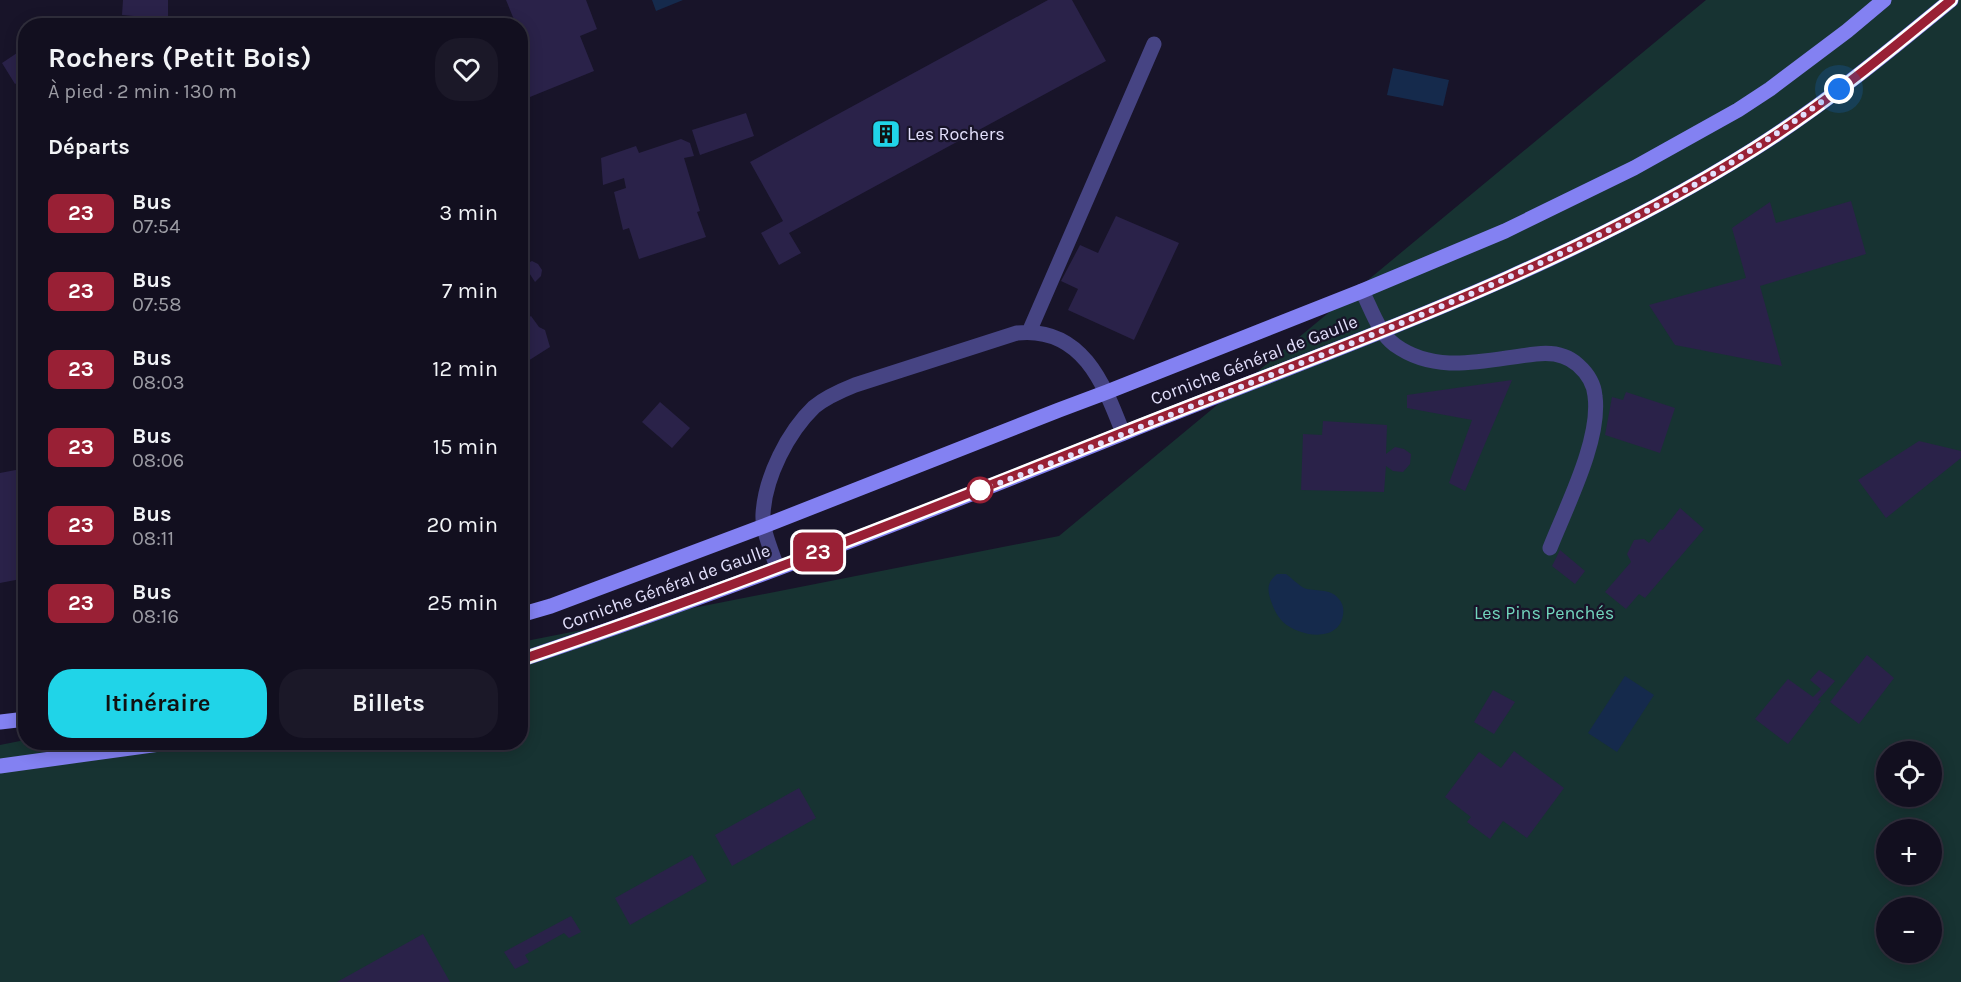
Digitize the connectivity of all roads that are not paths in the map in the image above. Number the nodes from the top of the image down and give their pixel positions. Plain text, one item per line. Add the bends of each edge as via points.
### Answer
1 (1884, 0) edge
2 (1951, 0) edge
3 (1154, 44) dead end
4 (1362, 291) junction
5 (1383, 331) junction
6 (1029, 332) junction
7 (1107, 392) junction
8 (1123, 433) junction
9 (764, 526) junction
10 (1550, 548) dead end
11 (777, 568) junction
12 (528, 612) edge
13 (528, 657) edge
14 (18, 720) edge
15 (0, 722) edge
16 (116, 750) edge
17 (0, 766) edge

1 - 4 main road, Corniche Général de Gaulle via 1770,89 1687,140 1505,231
2 - 5 main road, Corniche Général de Gaulle via 1873,65 1799,119 1709,176 1532,267
3 - 6 lane
4 - 5 lane
4 - 7 main road, Corniche Général de Gaulle
5 - 8 main road, Corniche Général de Gaulle
5 - 10 lane via 1394,345 1424,360 1460,365 1557,353 1569,357 1590,378 1595,395 1592,434
6 - 7 lane via 1046,334 1078,351
6 - 9 lane via 830,395 801,421 776,461 763,514
7 - 8 lane
7 - 9 main road, Corniche Général de Gaulle
8 - 11 main road, Corniche Général de Gaulle
9 - 11 lane
9 - 12 main road, Corniche Général de Gaulle
11 - 13 main road, Corniche Général de Gaulle
14 - 15 main road
16 - 17 main road

